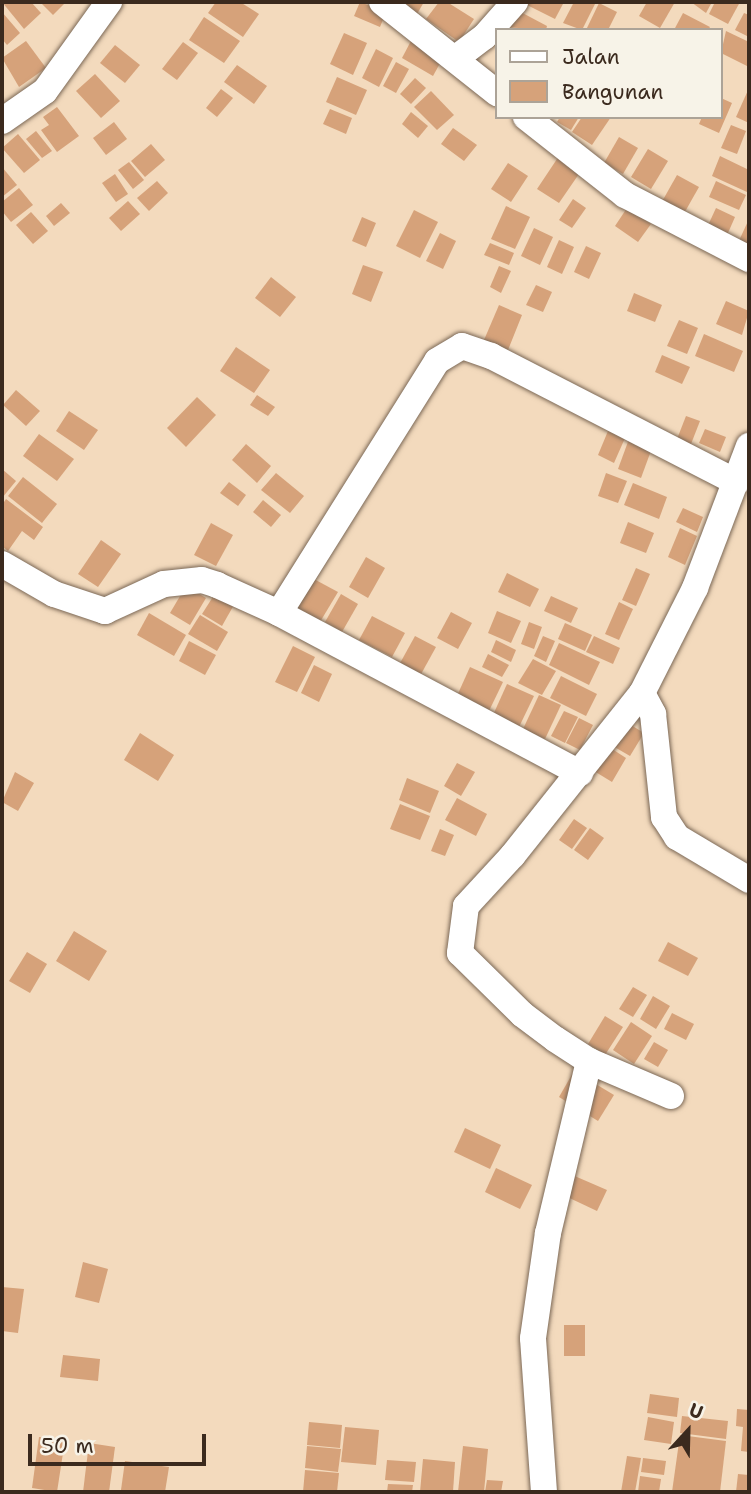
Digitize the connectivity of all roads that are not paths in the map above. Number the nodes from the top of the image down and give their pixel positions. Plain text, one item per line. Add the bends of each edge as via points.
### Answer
1 (109, 2) edge
2 (382, 2) edge
3 (515, 2) edge
4 (456, 58) junction
5 (496, 92) edge
6 (529, 119) edge
7 (2, 121) edge
8 (749, 259) edge
9 (749, 446) edge
10 (736, 482) junction
11 (2, 564) edge
12 (279, 613) junction
13 (642, 693) junction
14 (580, 772) junction
15 (749, 880) edge
16 (589, 1061) junction
17 (671, 1096) dead end
18 (544, 1492) edge

1 - 7 street via 45,91
2 - 4 street
3 - 4 street via 484,37
4 - 5 street
6 - 8 street via 625,195
9 - 10 street
10 - 12 street via 491,356 462,346 437,361
10 - 13 street via 695,588
11 - 12 street via 54,594 105,611 164,584 202,580
12 - 14 street
13 - 14 street
13 - 15 street via 653,714 664,817 677,837
14 - 16 street via 466,906 460,953 522,1014
16 - 17 street
16 - 18 street via 548,1233 533,1338

